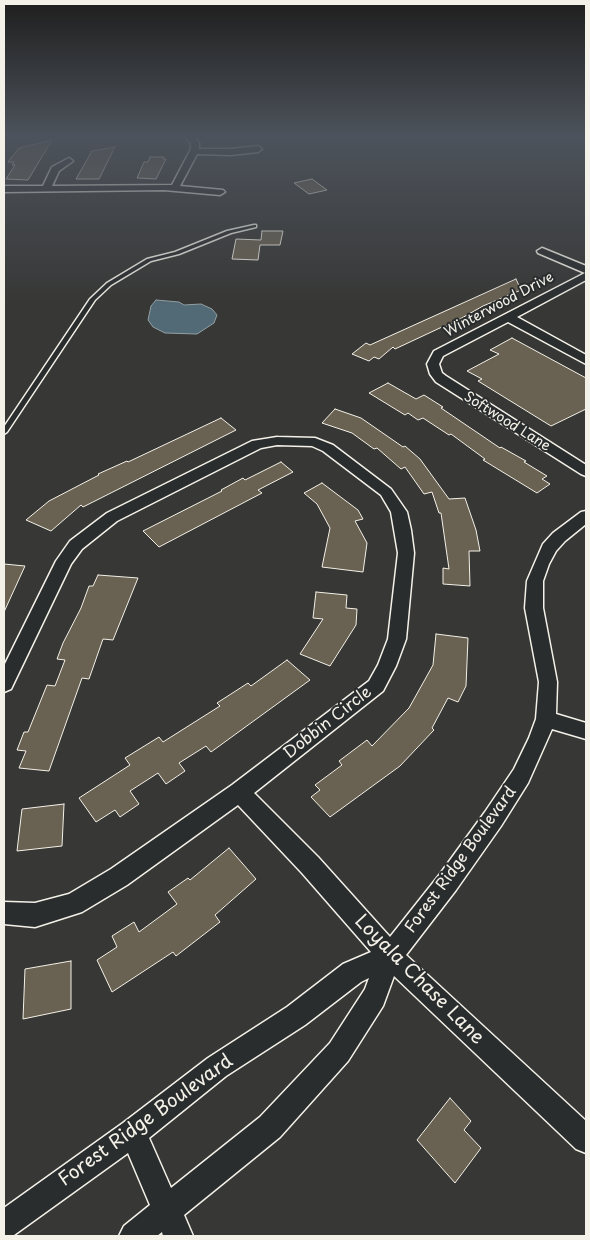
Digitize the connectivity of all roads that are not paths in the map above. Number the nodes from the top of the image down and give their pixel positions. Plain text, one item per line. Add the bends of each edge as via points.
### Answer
1 (254, 226) dead end
2 (542, 251) dead end
3 (586, 270) edge
4 (586, 276) edge
5 (508, 317) junction
6 (586, 360) edge
7 (433, 368) joint
8 (4, 432) edge
9 (586, 471) edge
10 (586, 516) edge
11 (4, 684) edge
12 (546, 719) junction
13 (586, 731) edge
14 (239, 792) junction
15 (4, 912) edge
16 (390, 956) junction
17 (133, 1133) junction
18 (586, 1139) edge
19 (166, 1210) junction
20 (4, 1225) edge
21 (134, 1236) edge
22 (178, 1236) edge

1 - 8 lane via 149,260 109,284 94,299
2 - 3 street
4 - 5 street, Winterwood Drive
5 - 6 street
5 - 7 street, Winterwood Drive via 438,354
7 - 9 street, Softwood Lane via 441,379
10 - 12 street, Forest Ridge Boulevard via 559,536 549,548 535,581 534,608 548,682
11 - 14 street, Dobbin Circle via 64,561 91,532 112,517 257,444 315,442 328,448 386,492 399,512 406,553 397,639 388,666 376,686
12 - 13 street
12 - 16 street, Forest Ridge Boulevard via 521,776 493,819
14 - 15 street, Dobbin Circle via 119,877 74,904 34,915
14 - 16 street, Loyala Chase Lane via 310,865
16 - 17 street, Forest Ridge Boulevard via 352,973 296,1016 217,1067
16 - 18 street, Loyala Chase Lane
16 - 19 street, Forest Ridge Boulevard via 374,997 339,1052 270,1126
17 - 19 street
17 - 20 street, Forest Ridge Boulevard
19 - 21 street, Forest Ridge Boulevard
19 - 22 street

